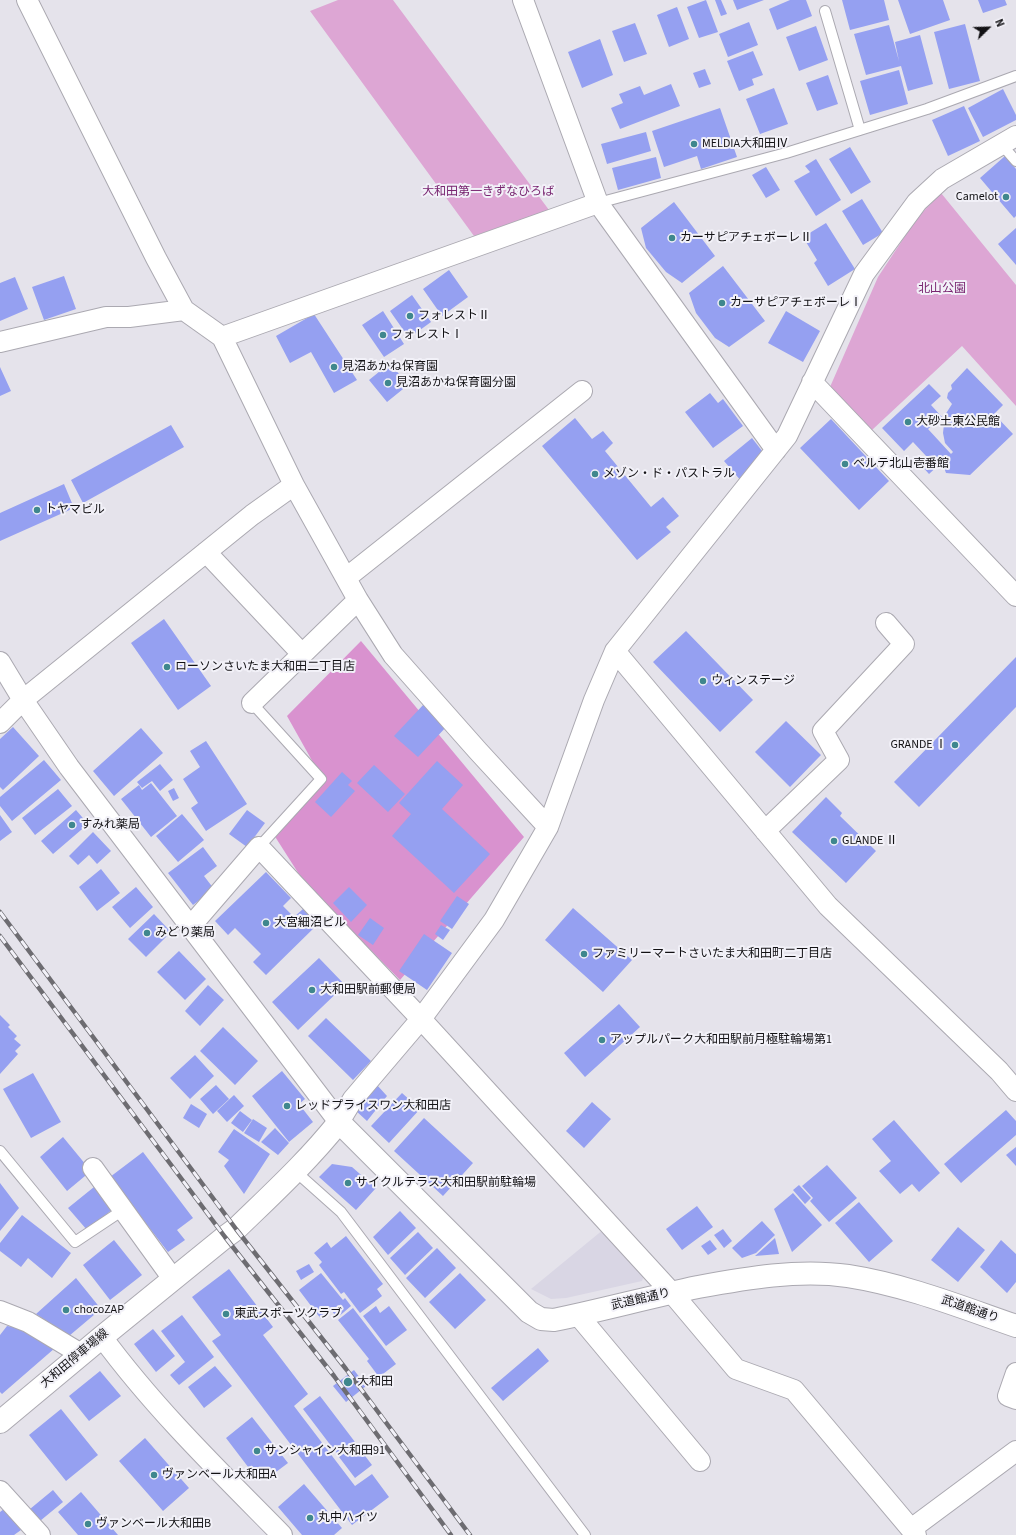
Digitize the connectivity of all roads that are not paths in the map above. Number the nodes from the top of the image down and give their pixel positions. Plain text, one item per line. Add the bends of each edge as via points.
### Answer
1 (27, 0) edge
2 (523, 0) edge
3 (825, 11) dead end
4 (1016, 76) edge
5 (860, 130) junction
6 (1009, 140) edge
7 (1016, 161) edge
8 (598, 203) junction
9 (184, 310) junction
10 (222, 336) junction
11 (0, 342) edge
12 (812, 382) junction
13 (582, 391) dead end
14 (776, 450) junction
15 (294, 485) junction
16 (206, 552) junction
17 (346, 578) junction
18 (1016, 596) edge
19 (358, 600) junction
20 (886, 623) dead end
21 (615, 652) junction
22 (302, 654) junction
23 (0, 662) edge
24 (23, 700) junction
25 (252, 703) joint
26 (0, 723) edge
27 (548, 827) junction
28 (765, 831) junction
29 (259, 846) junction
30 (190, 927) junction
31 (422, 1019) junction
32 (1016, 1091) edge
33 (339, 1122) junction
34 (0, 1151) edge
35 (93, 1168) dead end
36 (295, 1171) junction
37 (123, 1210) junction
38 (173, 1279) junction
39 (672, 1293) junction
40 (0, 1310) edge
41 (578, 1315) junction
42 (1016, 1326) edge
43 (102, 1337) junction
44 (81, 1354) junction
45 (1016, 1373) edge
46 (1016, 1399) edge
47 (0, 1422) edge
48 (1016, 1451) edge
49 (700, 1461) dead end
50 (0, 1491) edge
51 (913, 1532) edge
52 (40, 1535) edge
53 (282, 1535) edge
54 (585, 1535) edge

1 - 9 street
2 - 8 street
3 - 5 lane
4 - 5 lane via 927,109
5 - 8 lane via 786,153
6 - 7 lane
6 - 12 street via 942,179 917,202 864,274
8 - 10 street
8 - 14 street
9 - 10 street
9 - 11 street via 106,317
10 - 15 street
12 - 14 street via 787,436
12 - 18 street
13 - 17 street
14 - 21 street
15 - 16 street
15 - 17 street
16 - 22 street
16 - 24 street
17 - 19 street
19 - 22 street
19 - 27 street via 393,656
20 - 28 street via 904,644 823,731 839,760
21 - 27 street via 594,700
21 - 28 street
22 - 25 street
23 - 24 street
24 - 26 street
24 - 30 street via 69,767
25 - 29 lane via 321,779
27 - 31 street via 494,920
28 - 32 street via 828,906 999,1071
29 - 30 street
29 - 31 street
30 - 33 street
31 - 33 street via 353,1099
31 - 39 street
33 - 36 street, 大和田停車場線
33 - 41 street, 武道館通り via 529,1312 541,1319 554,1320
34 - 37 lane via 75,1242
35 - 37 street
36 - 38 street, 大和田停車場線 via 236,1229
36 - 54 lane via 341,1212
37 - 38 street
38 - 43 street, 大和田停車場線
39 - 41 street, 武道館通り
39 - 42 street, 武道館通り via 776,1275 848,1276 895,1286
39 - 51 street via 736,1369 794,1390
40 - 44 street via 28,1322
41 - 49 street
43 - 44 street, 大和田停車場線
43 - 53 street via 167,1418
44 - 47 street, 大和田停車場線
45 - 46 street via 1008,1396
48 - 51 street
50 - 52 street

